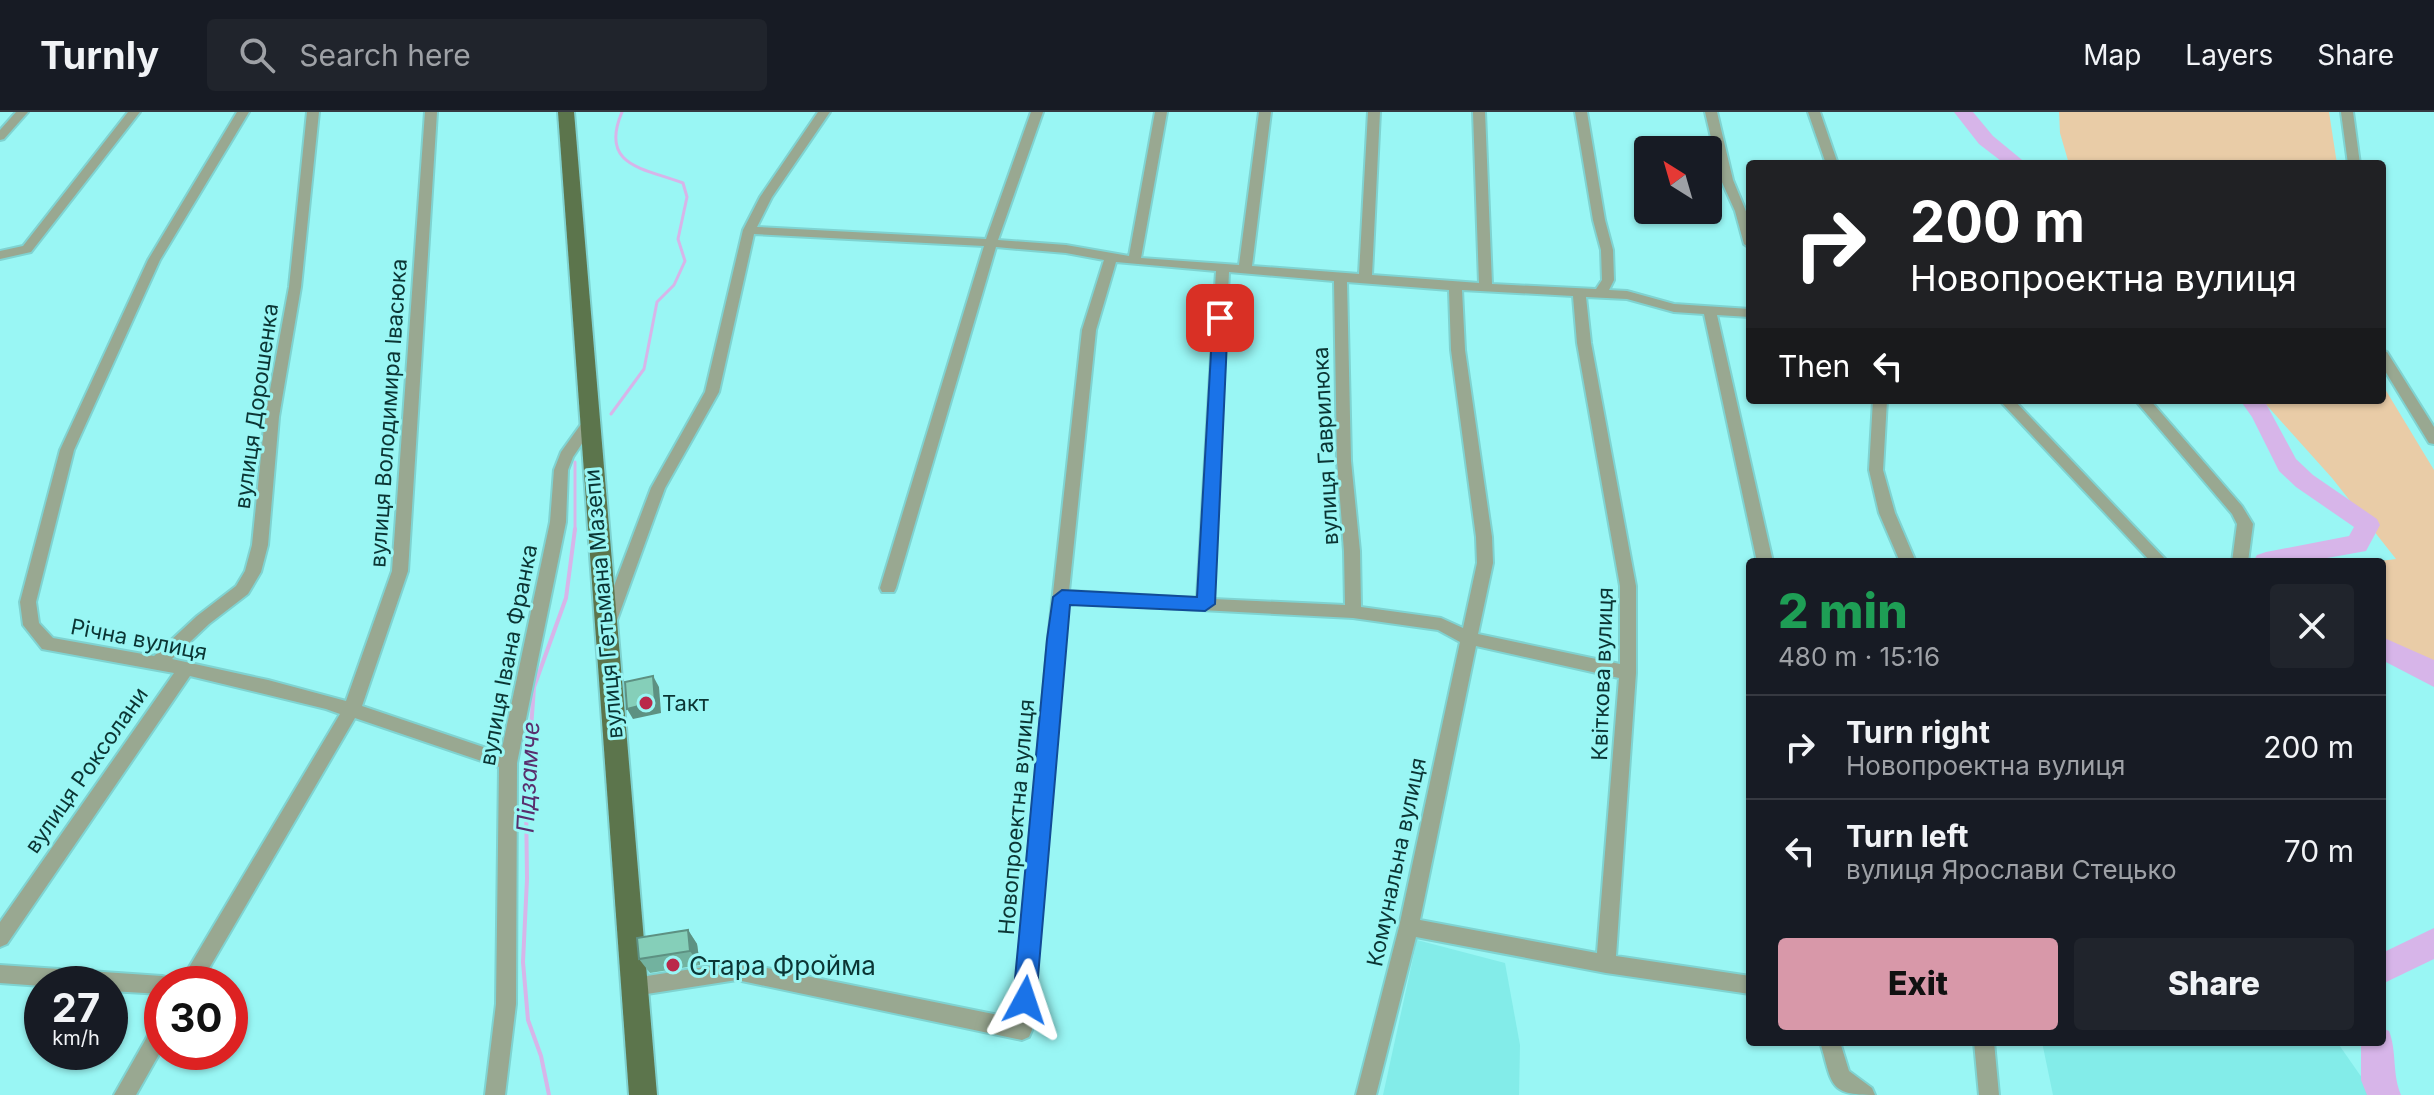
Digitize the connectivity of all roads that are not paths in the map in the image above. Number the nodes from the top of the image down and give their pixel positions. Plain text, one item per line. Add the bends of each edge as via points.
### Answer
1 (22, 112) edge
2 (134, 112) edge
3 (243, 112) edge
4 (313, 112) edge
5 (431, 112) edge
6 (566, 112) edge
7 (824, 112) edge
8 (1037, 112) edge
9 (1161, 112) edge
10 (1265, 112) edge
11 (1374, 112) edge
12 (1479, 112) edge
13 (1581, 112) edge
14 (1711, 112) edge
15 (1814, 112) edge
16 (2347, 112) edge
17 (0, 137) edge
18 (1831, 160) edge
19 (2353, 160) edge
20 (1746, 229) edge
21 (749, 230) junction
22 (991, 243) junction
23 (0, 255) edge
24 (1111, 258) junction
25 (1134, 261) junction
26 (1223, 268) junction
27 (1245, 270) junction
28 (1340, 278) junction
29 (1365, 279) junction
30 (1455, 286) junction
31 (1486, 288) junction
32 (1579, 293) junction
33 (1600, 294) junction
34 (1710, 312) junction
35 (1746, 313) edge
36 (2386, 361) edge
37 (1880, 404) edge
38 (2010, 404) edge
39 (2145, 404) edge
40 (589, 423) junction
41 (2434, 439) edge
42 (1764, 558) edge
43 (1906, 558) edge
44 (2156, 558) edge
45 (2241, 558) edge
46 (888, 588) dead end
47 (1062, 597) junction
48 (1205, 604) junction
49 (1353, 612) junction
50 (605, 632) junction
51 (1467, 638) junction
52 (157, 664) junction
53 (185, 670) junction
54 (1628, 673) junction
55 (352, 709) junction
56 (508, 763) junction
57 (1409, 927) junction
58 (0, 938) edge
59 (1606, 964) junction
60 (200, 966) edge
61 (0, 974) edge
62 (144, 984) edge
63 (1746, 984) edge
64 (634, 987) junction
65 (1831, 1046) edge
66 (1984, 1046) edge
67 (144, 1061) edge
68 (124, 1095) edge
69 (495, 1095) edge
70 (643, 1095) edge
71 (1366, 1095) edge
72 (1865, 1095) edge
73 (1989, 1095) edge

1 - 17 street
2 - 23 street via 27,249
3 - 52 street, Річна вулиця via 154,260 67,450 28,602 31,625 48,644
4 - 52 street, вулиця Дорошенка via 295,287 253,572 242,590
5 - 55 street, вулиця Володимира Івасюка via 400,571
6 - 40 main road, вулиця Гетьмана Мазепи
7 - 21 street
8 - 22 street
9 - 25 street
10 - 27 street
11 - 29 street
12 - 31 street
13 - 33 street via 1607,250 1608,280
14 - 20 street via 1727,180
15 - 18 street
16 - 19 street
21 - 22 street
21 - 50 street via 712,392 658,488
22 - 24 street
22 - 46 street
24 - 25 street
24 - 47 street, Новопроектна вулиця via 1089,330
25 - 26 street
26 - 27 street
26 - 48 street
27 - 28 street
28 - 29 street
28 - 49 street, вулиця Гаврилюка
29 - 30 street
30 - 31 street
30 - 51 street, Комунальна вулиця via 1485,563
31 - 32 street
32 - 33 street
32 - 54 street, Квіткова вулиця via 1628,586
33 - 34 street
34 - 35 street
34 - 42 street
36 - 41 street
37 - 43 street via 1876,470
38 - 44 street
39 - 45 street via 2237,510 2245,524
40 - 50 main road, вулиця Гетьмана Мазепи
40 - 56 street, вулиця Івана Франка via 561,470 558,522
47 - 48 street
47 - 64 street, Новопроектна вулиця via 1022,1030 737,971
48 - 49 street
49 - 51 street via 1441,624
50 - 64 main road, вулиця Гетьмана Мазепи
51 - 54 street
51 - 57 street, Комунальна вулиця
52 - 53 street, Річна вулиця
53 - 55 street, Річна вулиця
53 - 58 street, вулиця Роксолани
54 - 59 street, Квіткова вулиця
55 - 56 street, Річна вулиця
55 - 60 street, вулиця Володимира Івасюка
56 - 69 street, вулиця Івана Франка via 506,1004
57 - 59 street
57 - 71 street, Комунальна вулиця
59 - 63 street
61 - 62 street
64 - 70 main road, вулиця Гетьмана Мазепи
65 - 72 street via 1841,1078
66 - 73 street
67 - 68 street

